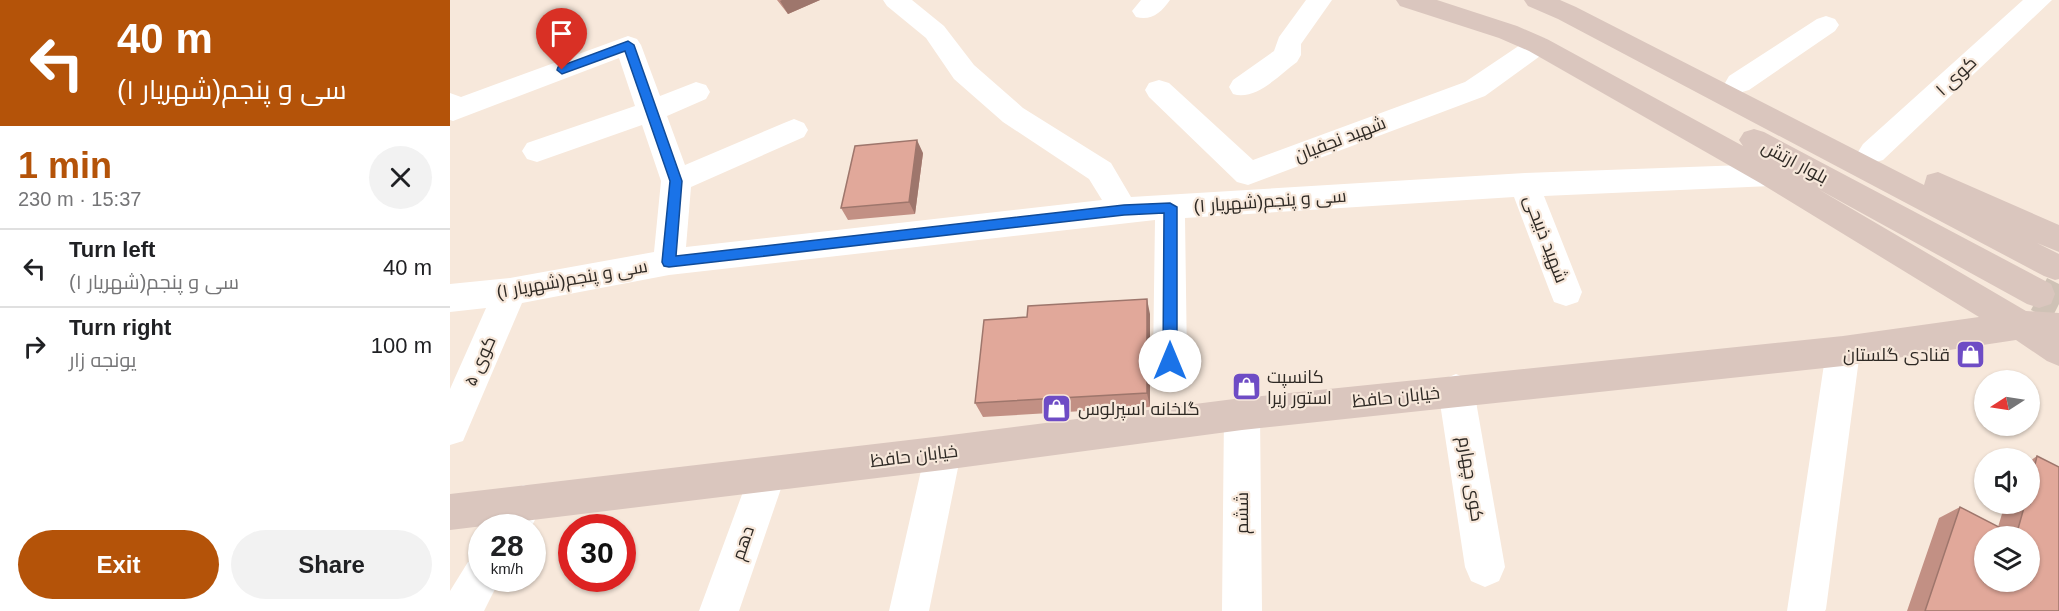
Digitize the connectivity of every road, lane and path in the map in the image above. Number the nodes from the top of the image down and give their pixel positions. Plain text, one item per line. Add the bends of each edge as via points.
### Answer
1 (896, 0) edge
2 (1319, 0) edge
3 (1409, 0) edge
4 (1462, 0) edge
5 (1537, 0) edge
6 (2039, 0) edge
7 (1559, 22) edge
8 (1826, 25) dead end
9 (1739, 83) junction
10 (1243, 87) dead end
11 (1159, 90) dead end
12 (696, 92) dead end
13 (450, 102) edge
14 (651, 111) junction
15 (794, 130) dead end
16 (537, 152) dead end
17 (1873, 152) junction
18 (1771, 175) junction
19 (676, 181) junction
20 (1525, 185) junction
21 (1170, 207) junction
22 (1124, 210) junction
23 (2059, 239) edge
24 (669, 262) junction
25 (2055, 267) tunnel mouth
26 (510, 292) junction
27 (1566, 292) dead end
28 (2039, 294) tunnel mouth
29 (450, 298) edge
30 (2021, 325) junction
31 (2059, 327) edge
32 (1843, 351) junction
33 (2059, 351) edge
34 (1170, 361) dead end
35 (1456, 390) junction
36 (1242, 414) junction
37 (450, 429) edge
38 (943, 453) junction
39 (766, 474) junction
40 (450, 512) edge
41 (495, 514) edge
42 (523, 514) edge
43 (1485, 567) dead end
44 (472, 592) edge
45 (1806, 609) dead end
46 (461, 611) edge
47 (718, 611) edge
48 (909, 611) edge
49 (1242, 611) edge

1 - 22 street via 934,32 964,72 1013,115 1100,171
2 - 10 street via 1288,43 1287,55
3 - 7 main road via 1509,32
4 - 7 main road
5 - 7 main road
6 - 17 street, کوی ۱
7 - 9 main road
7 - 11 street, شهید نجفیان via 1475,89 1248,174
7 - 18 main road
7 - 25 main road, بلوار ارتش
7 - 28 main road, بلوار ارتش
8 - 9 street
9 - 17 main road
12 - 14 street
13 - 14 street via 453,111 628,45
14 - 16 street
14 - 19 street
15 - 19 street
17 - 23 main road
18 - 20 street, سی و پنجم(شهریار ۱)
18 - 30 main road
19 - 24 street
20 - 21 street, سی و پنجم(شهریار ۱)
20 - 27 street, شهید ذبیحی
21 - 22 street, سی و پنجم(شهریار ۱)
21 - 34 street
22 - 24 street, سی و پنجم(شهریار ۱)
24 - 26 street, سی و پنجم(شهریار ۱)
26 - 29 street, سی و پنجم(شهریار ۱)
26 - 37 street, کوی ۵
30 - 31 main road, خیابان حافظ
30 - 32 main road, خیابان حافظ
30 - 33 main road
32 - 35 main road, خیابان حافظ
32 - 45 street
35 - 36 main road, خیابان حافظ
35 - 43 street, کوی چهارم
36 - 38 main road, خیابان حافظ
36 - 49 street, ششم
38 - 39 main road, خیابان حافظ
38 - 48 street
39 - 42 main road, خیابان حافظ
39 - 47 street, دهم
40 - 41 main road, خیابان حافظ
44 - 46 street

